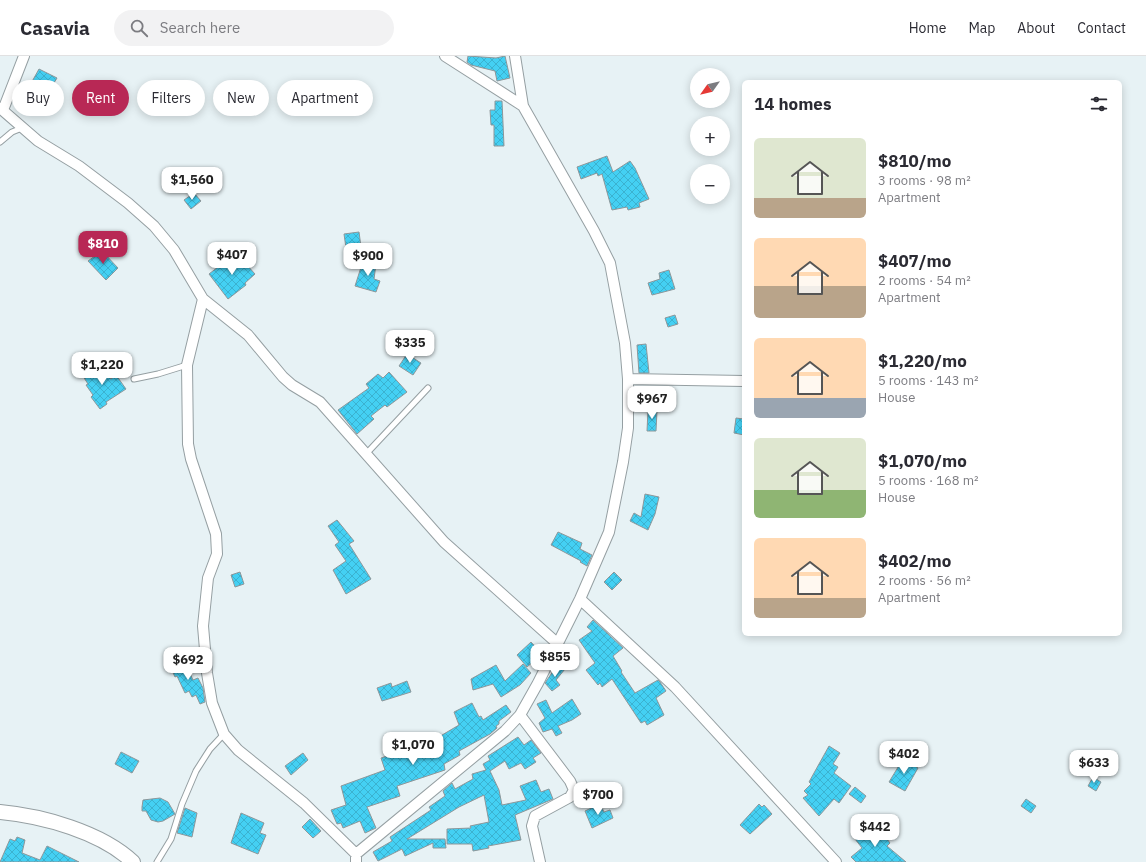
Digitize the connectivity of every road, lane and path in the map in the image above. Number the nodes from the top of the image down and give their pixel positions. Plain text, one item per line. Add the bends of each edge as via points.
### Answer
1 (24, 56) edge
2 (445, 56) edge
3 (514, 56) edge
4 (523, 106) junction
5 (2, 109) edge
6 (22, 128) junction
7 (0, 142) edge
8 (203, 299) junction
9 (187, 365) junction
10 (134, 379) dead end
11 (628, 379) junction
12 (742, 381) edge
13 (428, 388) dead end
14 (366, 454) junction
15 (580, 599) junction
16 (558, 644) junction
17 (520, 715) junction
18 (224, 734) junction
19 (0, 812) edge
20 (356, 858) edge
21 (133, 862) edge
22 (157, 862) edge
23 (540, 862) edge
24 (836, 862) edge

1 - 5 street
2 - 4 street
3 - 4 street
4 - 11 street via 610,263 625,343
5 - 6 street
6 - 7 lane
6 - 8 street via 79,166 154,226 174,250
8 - 9 street
8 - 14 street via 248,336 292,385 320,402
9 - 10 lane
9 - 18 street via 188,444 218,545 208,578 203,626 212,703
11 - 12 street
11 - 15 street via 628,428 608,532
13 - 14 lane
14 - 16 street via 444,542
15 - 16 street
15 - 24 street via 675,687
16 - 17 street
17 - 20 street via 505,731
17 - 23 street via 570,781 574,790 570,797 535,816 532,821
18 - 20 street via 238,750 304,803
18 - 22 lane via 210,749 196,771 178,812 171,839
19 - 21 street via 71,827 103,842

